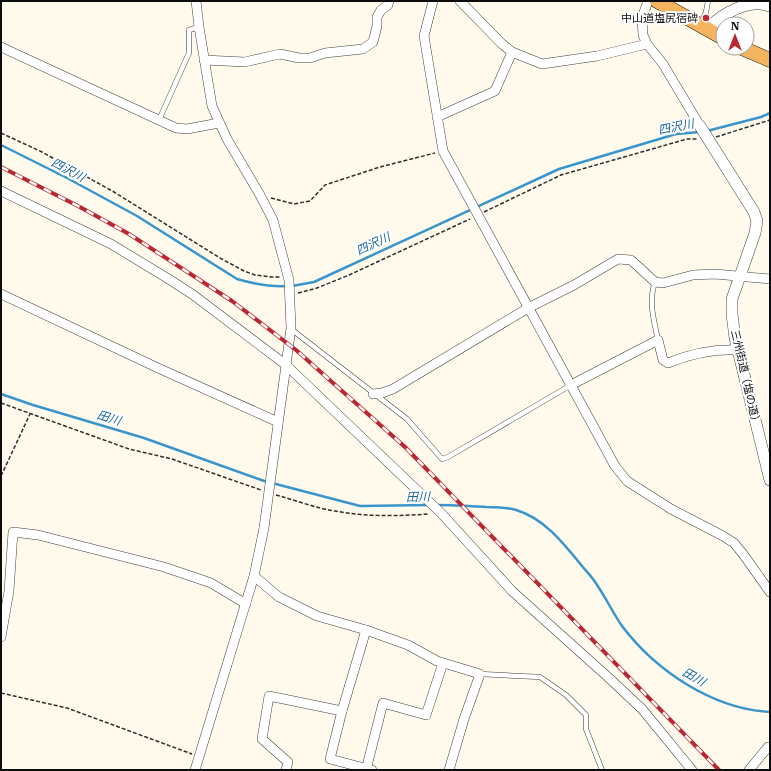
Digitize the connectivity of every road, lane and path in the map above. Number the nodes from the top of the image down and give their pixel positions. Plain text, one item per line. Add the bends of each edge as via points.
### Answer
1 (196, 1) edge
2 (389, 1) edge
3 (433, 1) edge
4 (460, 1) edge
5 (648, 1) edge
6 (657, 1) edge
7 (708, 1) edge
8 (770, 6) edge
9 (199, 27) junction
10 (705, 27) junction
11 (715, 33) edge
12 (647, 44) junction
13 (1, 47) edge
14 (512, 52) junction
15 (755, 54) edge
16 (204, 60) junction
17 (770, 60) edge
18 (437, 117) junction
19 (158, 120) junction
20 (770, 120) edge
21 (219, 123) junction
22 (700, 126) joint
23 (1, 133) edge
24 (706, 137) junction
25 (443, 151) junction
26 (1, 191) edge
27 (260, 195) junction
28 (477, 214) junction
29 (740, 276) junction
30 (288, 278) junction
31 (770, 279) edge
32 (656, 282) junction
33 (1, 294) edge
34 (290, 294) junction
35 (528, 308) junction
36 (291, 328) junction
37 (658, 340) junction
38 (739, 350) junction
39 (286, 365) junction
40 (570, 385) junction
41 (373, 394) junction
42 (1, 403) edge
43 (31, 414) junction
44 (278, 422) junction
45 (769, 465) edge
46 (1, 476) edge
47 (770, 480) edge
48 (269, 491) junction
49 (439, 511) junction
50 (254, 576) junction
51 (5, 591) edge
52 (770, 592) edge
53 (246, 604) junction
54 (366, 630) junction
55 (1, 637) edge
56 (443, 663) junction
57 (480, 674) junction
58 (1, 693) edge
59 (342, 711) junction
60 (768, 747) dead end
61 (199, 765) edge
62 (368, 769) edge
63 (286, 770) edge
64 (449, 770) edge
65 (602, 770) edge
66 (691, 770) edge
67 (749, 770) edge

1 - 9 street
2 - 16 street via 377,17 373,42 363,50 325,53 310,58 280,54 245,62
3 - 18 street via 424,36
4 - 14 street
5 - 12 street, 三州街道（塩の道） via 642,18
6 - 10 highway
7 - 10 lane
8 - 10 street via 755,3 748,5
9 - 16 street
9 - 19 lane via 189,30 189,53
10 - 11 highway
12 - 14 street via 597,56 542,64
12 - 22 street, 三州街道（塩の道） via 663,64
13 - 19 street
14 - 18 street via 495,91
15 - 17 highway
16 - 21 street via 212,106
18 - 25 street
19 - 21 street via 186,130
20 - 24 path
21 - 27 street
22 - 24 street, 三州街道（塩の道）
23 - 30 path via 42,152 114,192 244,271
24 - 28 path via 687,139 567,173
24 - 29 street, 三州街道（塩の道） via 756,216 757,226
25 - 27 path via 380,167 325,185 310,201 294,204
25 - 28 street
26 - 39 street via 111,244 192,294
27 - 30 street via 273,220
28 - 34 path via 324,286
28 - 35 street
29 - 31 street
29 - 32 street via 693,275 663,283
29 - 38 street, 三州街道（塩の道） via 732,299 735,338
30 - 34 street
32 - 35 street via 631,260 618,259
32 - 37 lane via 652,291 651,310
33 - 44 street
34 - 36 street
35 - 40 street
35 - 41 street via 393,389
36 - 39 street
36 - 41 lane
37 - 38 street via 663,360 668,363 723,349
37 - 40 street
38 - 45 street, 三州街道（塩の道）
39 - 44 street
39 - 49 street
40 - 41 lane via 442,459 407,419
40 - 52 street via 615,466 627,481 671,509 734,543
42 - 43 path
43 - 46 path
43 - 48 path via 129,449 172,459
44 - 48 street
45 - 47 street, 三州街道（塩の道）
48 - 49 path via 334,511 366,515 398,516
48 - 50 street
49 - 66 street via 512,591 642,709
50 - 53 street
50 - 54 street via 279,597 316,616
51 - 53 street via 13,532 38,535 164,567 210,583
51 - 55 street
53 - 61 street
54 - 56 street via 408,645
54 - 59 street
56 - 57 street
56 - 62 street via 426,716 383,703
57 - 64 street
57 - 65 lane via 540,677 566,695 586,715 586,729
58 - 61 path via 67,708
59 - 62 street via 330,759
59 - 63 street via 269,696 262,739 288,762
60 - 67 street

